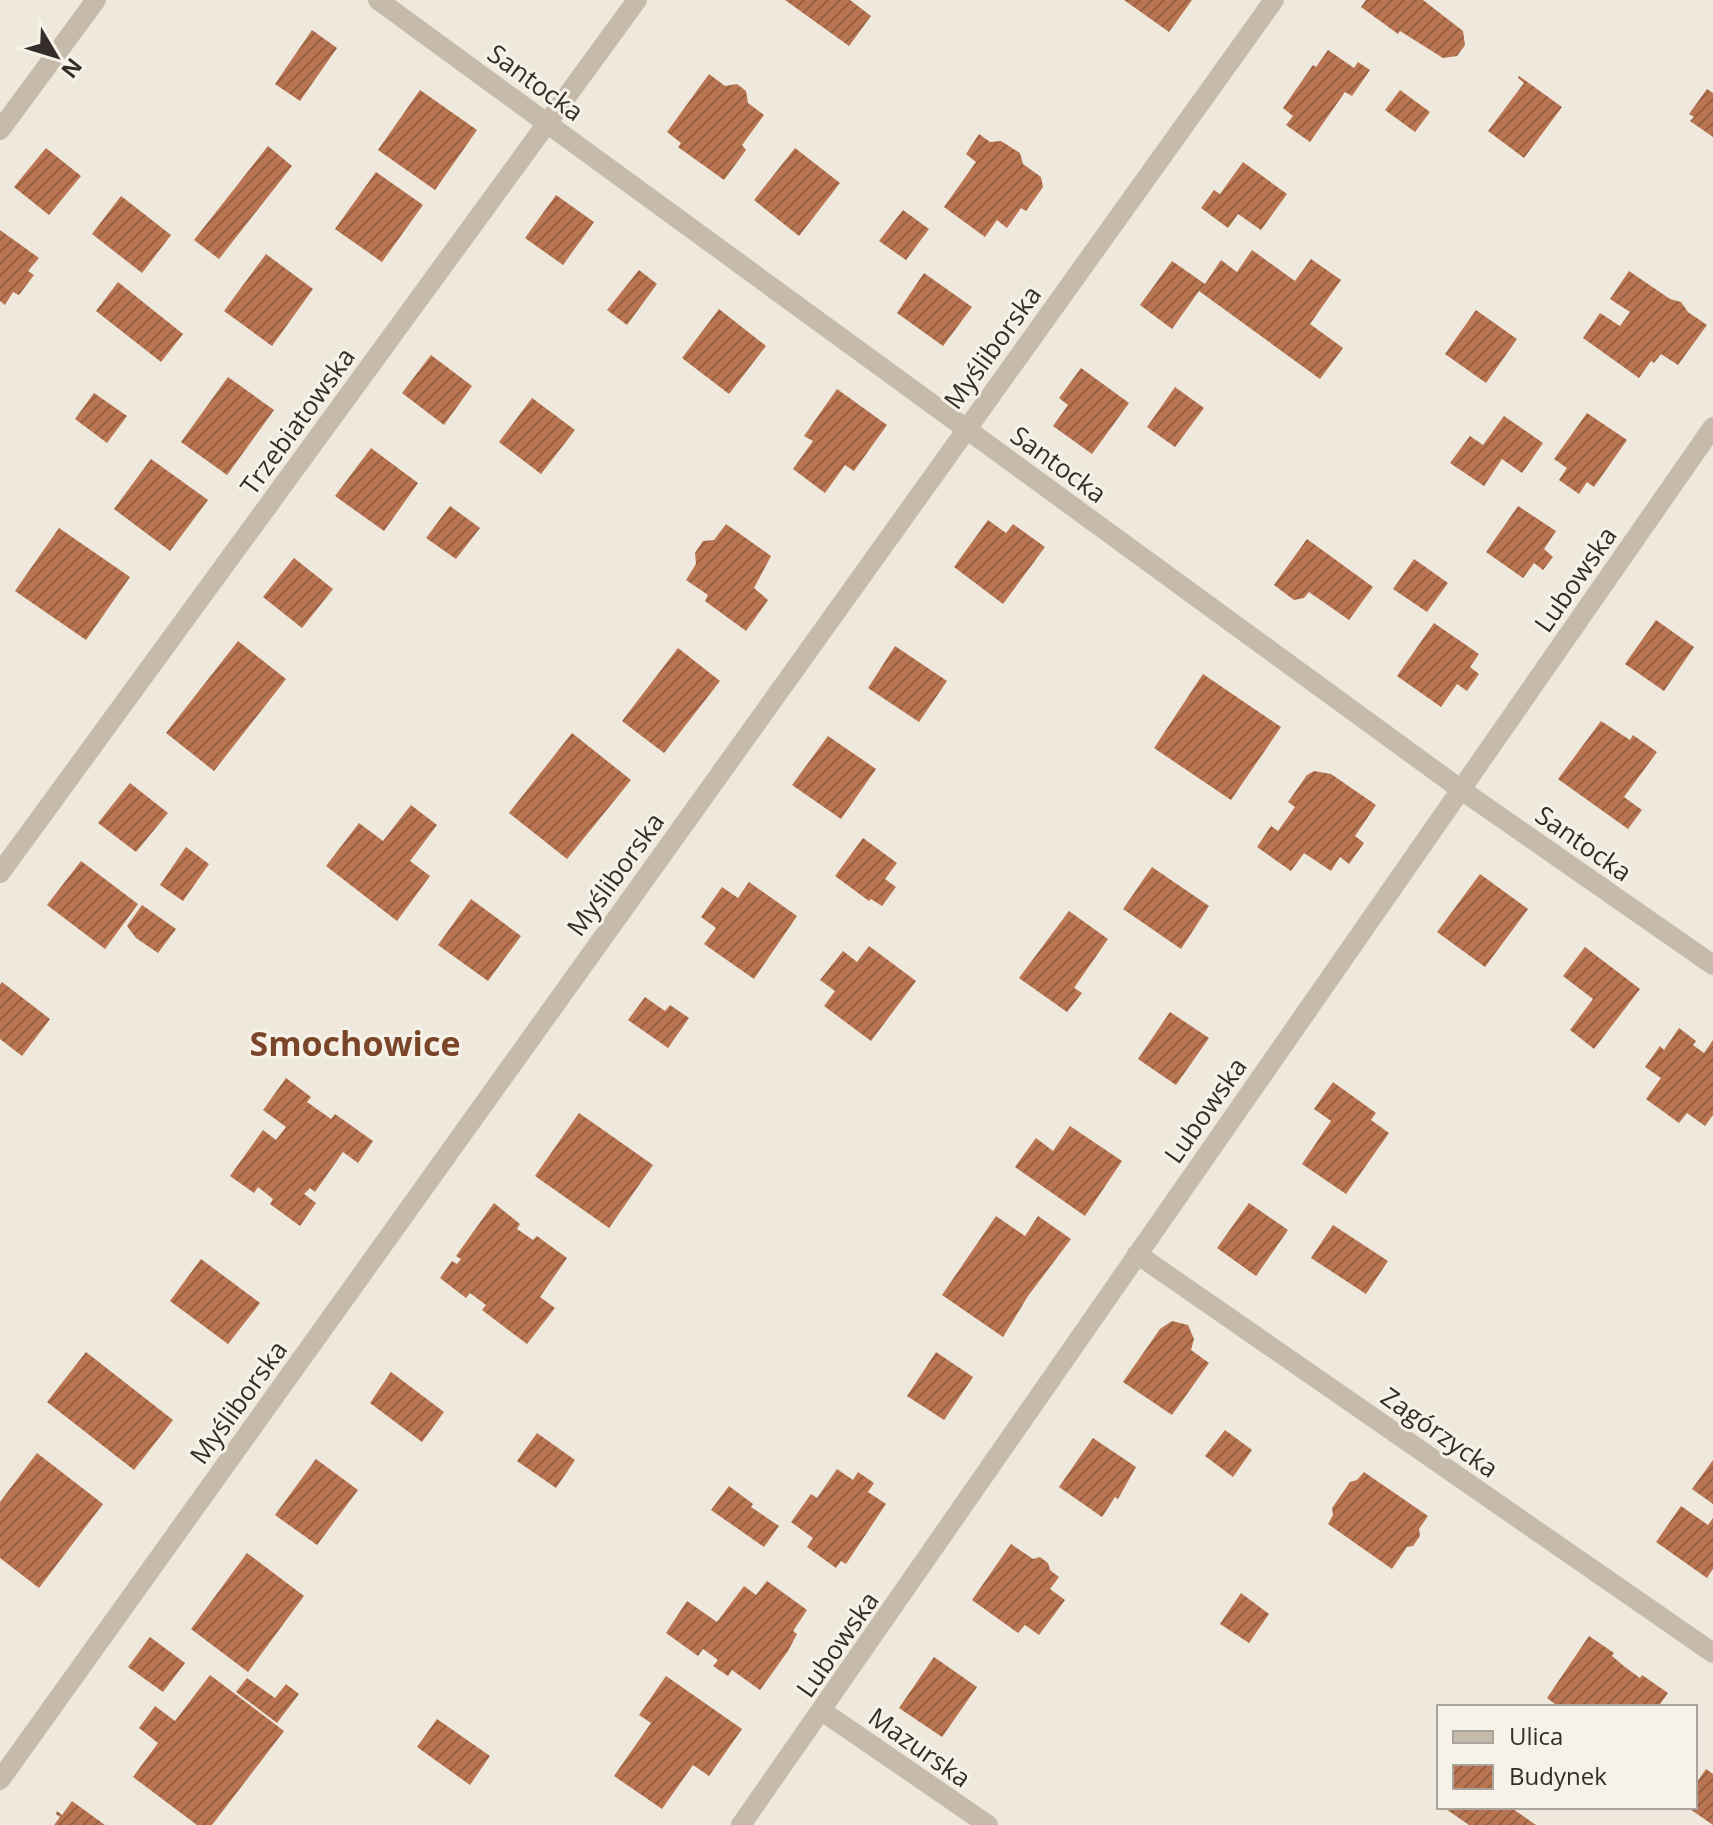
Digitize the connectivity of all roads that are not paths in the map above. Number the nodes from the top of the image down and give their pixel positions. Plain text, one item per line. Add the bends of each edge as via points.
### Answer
1 (96, 0) edge
2 (378, 0) edge
3 (637, 0) edge
4 (1274, 0) edge
5 (548, 122) junction
6 (0, 130) edge
7 (1713, 427) edge
8 (965, 428) junction
9 (1460, 789) junction
10 (0, 873) edge
11 (1713, 965) edge
12 (1137, 1254) junction
13 (1713, 1653) edge
14 (822, 1711) junction
15 (0, 1780) edge
16 (741, 1825) edge
17 (988, 1825) edge

1 - 6 street
2 - 5 street, Santocka
3 - 5 street, Trzebiatowska
4 - 8 street, Myśliborska
5 - 8 street, Santocka
5 - 10 street, Trzebiatowska
7 - 9 street, Lubowska
8 - 9 street, Santocka
8 - 15 street, Myśliborska
9 - 11 street, Santocka
9 - 12 street, Lubowska
12 - 13 street, Zagórzycka
12 - 14 street, Lubowska
14 - 16 street, Lubowska
14 - 17 street, Mazurska

